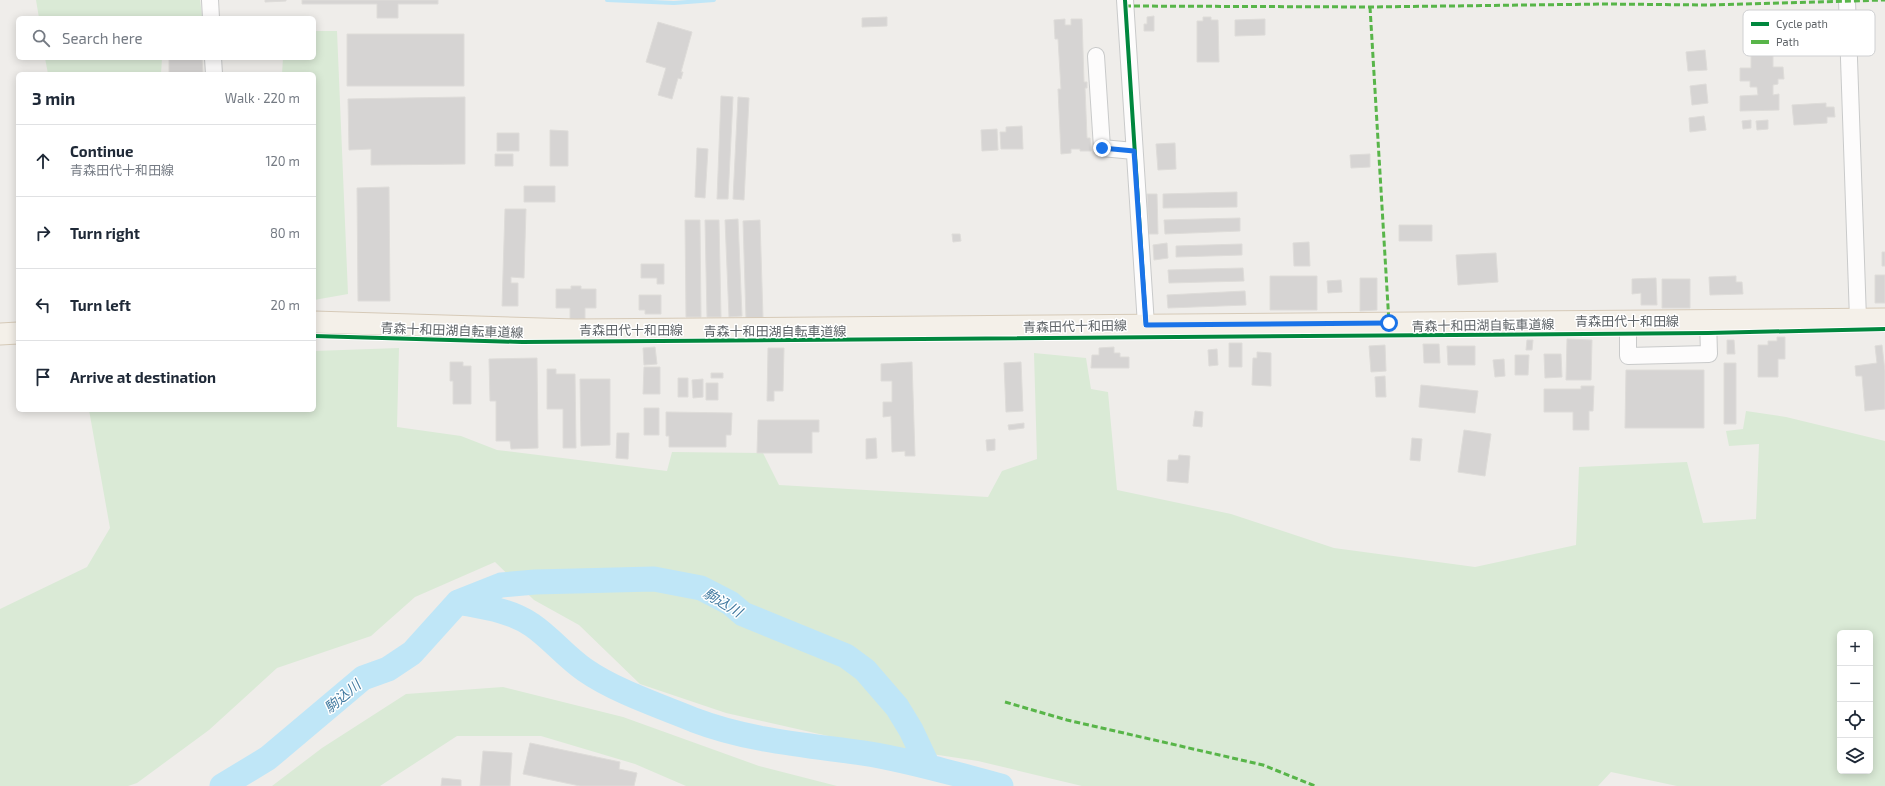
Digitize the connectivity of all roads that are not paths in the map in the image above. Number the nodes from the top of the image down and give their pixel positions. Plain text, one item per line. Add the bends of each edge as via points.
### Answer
1 (210, 0) edge
2 (1125, 0) edge
3 (1847, 1) dead end
4 (1847, 10) edge
5 (211, 16) edge
6 (1096, 56) dead end
7 (1849, 56) edge
8 (213, 60) edge
9 (214, 72) edge
10 (1134, 151) junction
11 (1858, 319) junction
12 (1885, 319) edge
13 (1708, 320) junction
14 (1628, 321) junction
15 (316, 322) edge
16 (1146, 325) junction
17 (16, 333) edge
18 (0, 334) edge

1 - 5 street
2 - 10 street
3 - 4 street
6 - 10 street via 1102,148
7 - 11 street
8 - 9 street
10 - 16 street
11 - 12 main road, 青森田代十和田線
11 - 13 main road, 青森田代十和田線
13 - 14 main road, 青森田代十和田線
13 - 14 street via 1709,354 1628,356
14 - 16 main road, 青森田代十和田線
15 - 16 main road, 青森田代十和田線 via 576,330
17 - 18 main road

